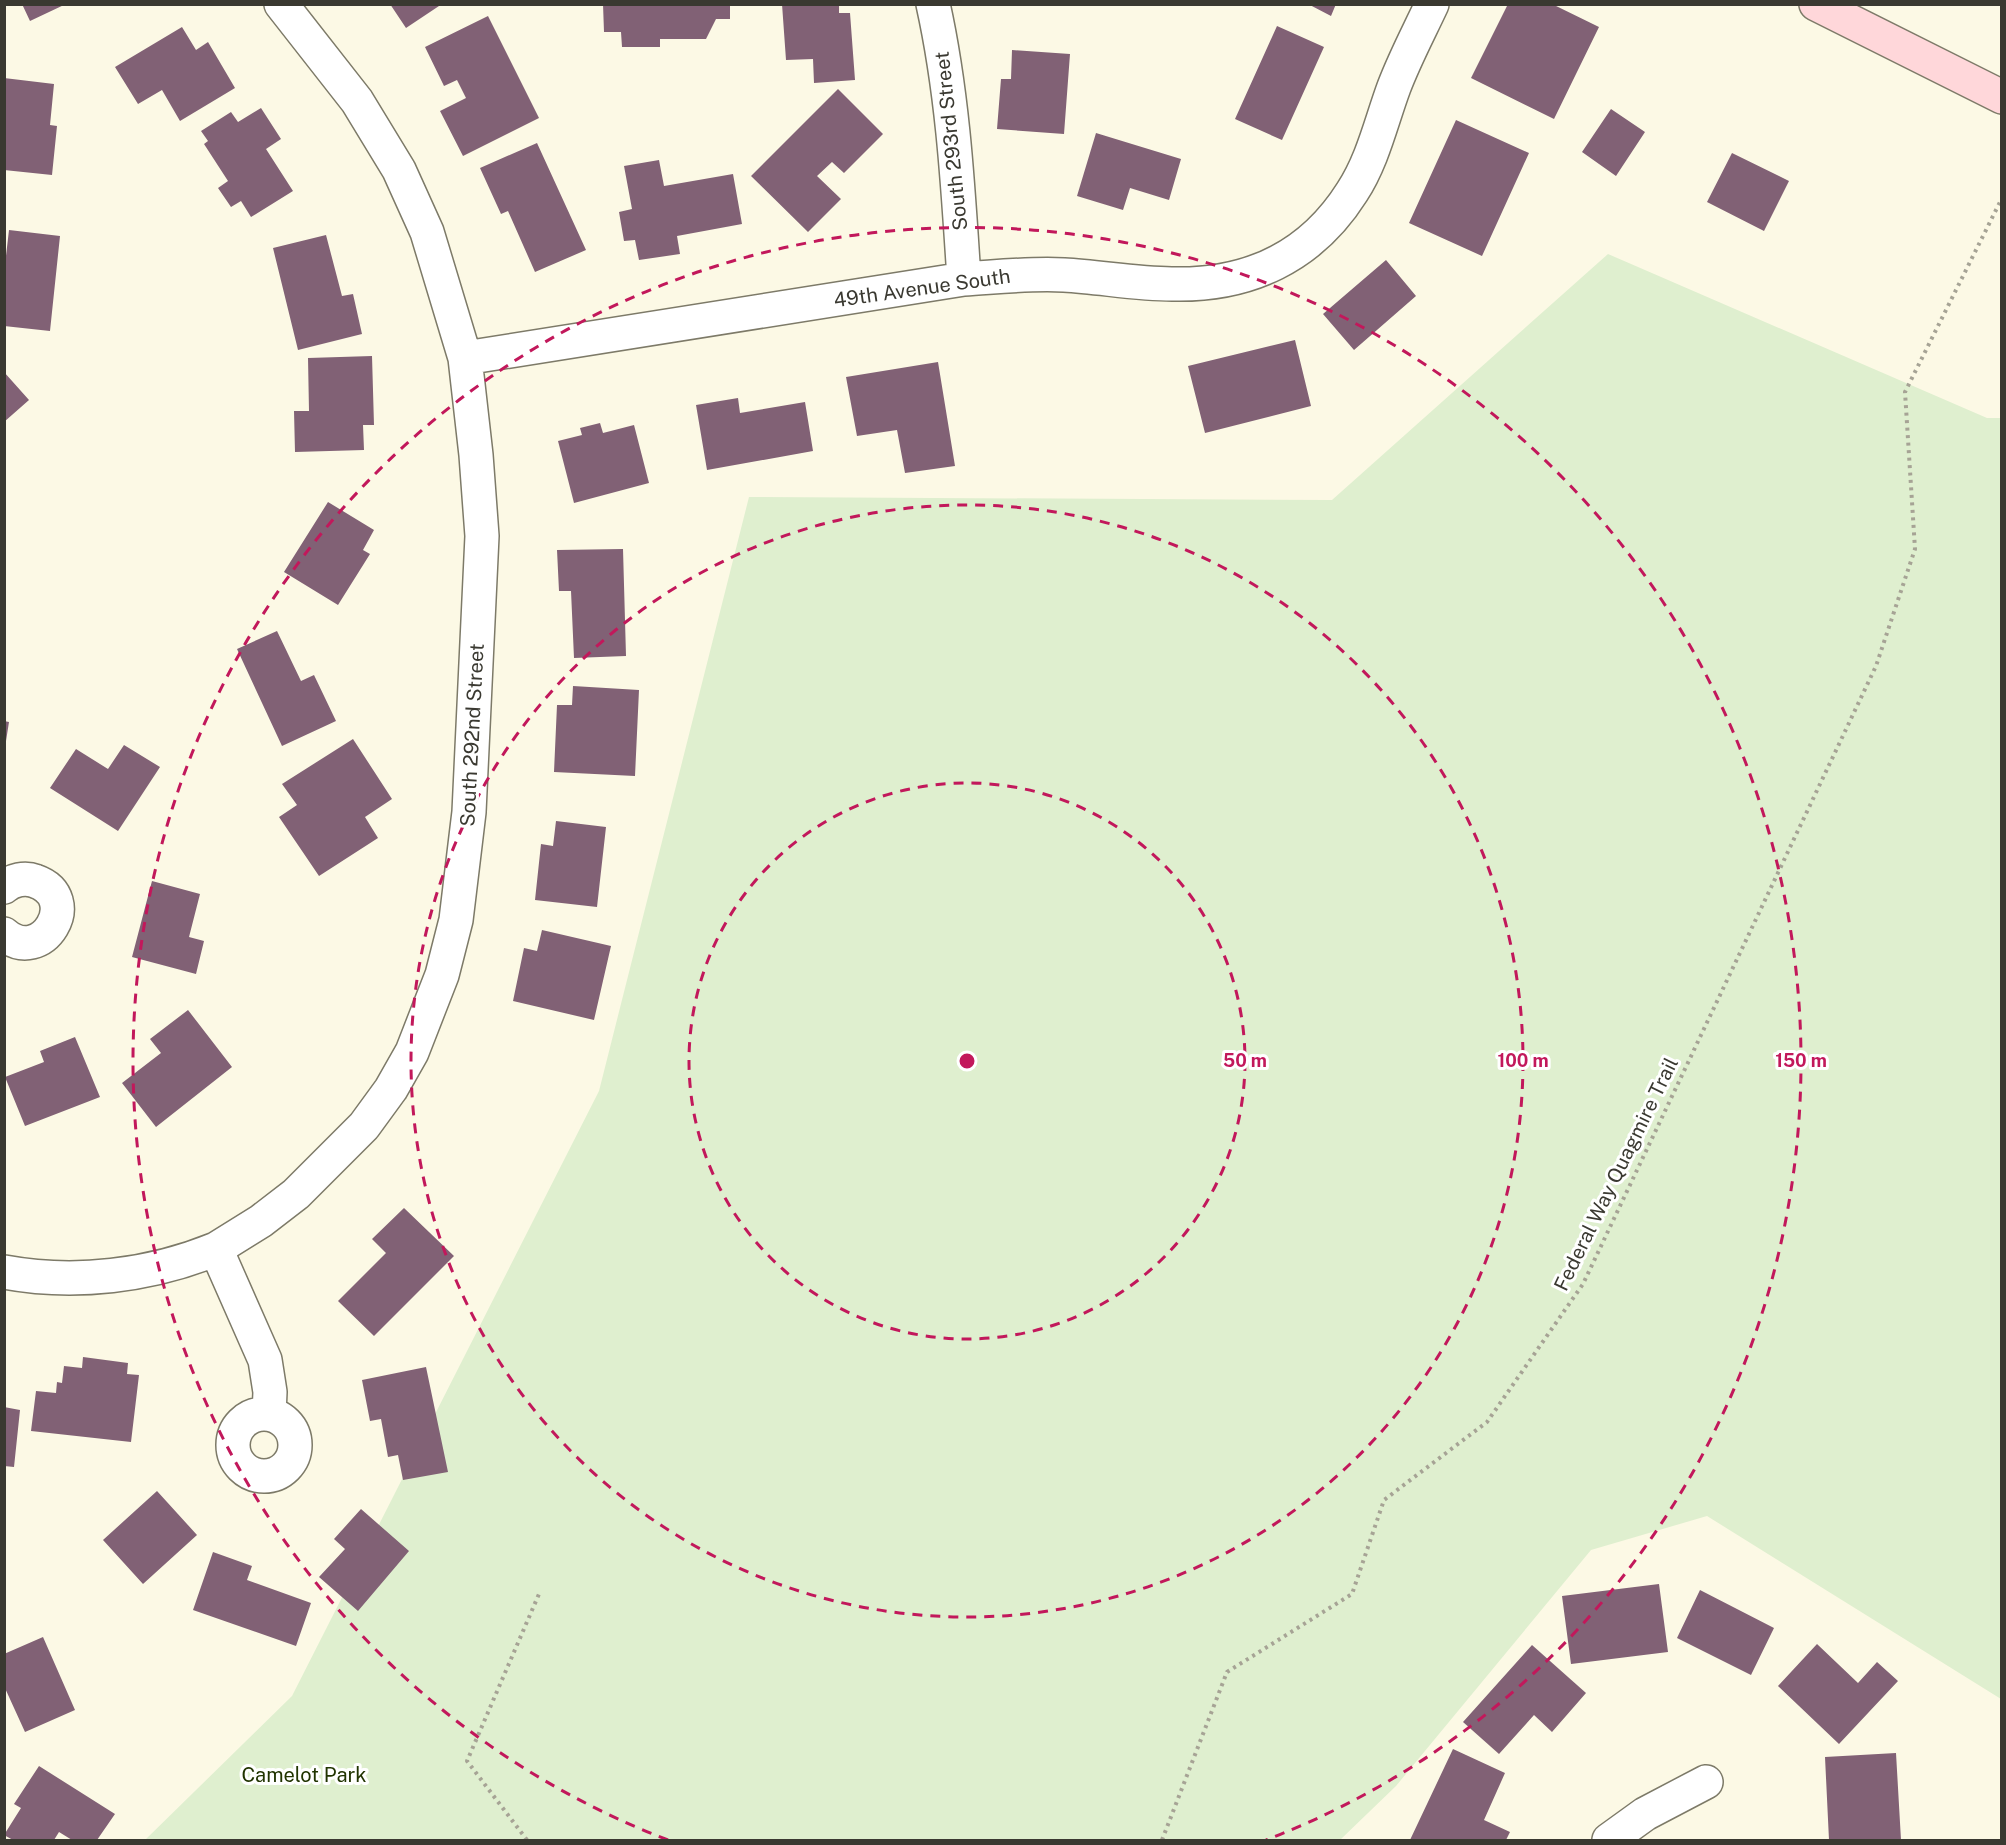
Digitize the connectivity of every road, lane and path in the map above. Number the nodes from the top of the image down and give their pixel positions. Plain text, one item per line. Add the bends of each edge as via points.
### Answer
1 (281, 4) edge
2 (933, 4) edge
3 (1432, 4) edge
4 (1816, 4) edge
5 (2001, 97) edge
6 (2001, 198) edge
7 (964, 279) junction
8 (465, 358) junction
9 (4, 887) edge
10 (4, 934) edge
11 (216, 1249) junction
12 (4, 1272) edge
13 (269, 1414) dead end
14 (539, 1594) dead end
15 (1706, 1782) dead end
16 (528, 1840) edge
17 (1162, 1840) edge
18 (1609, 1840) edge

1 - 8 street, South 292nd Street via 357,101 399,170 428,232
2 - 7 street, South 293rd Street via 949,105
3 - 7 street, 49th Avenue South via 1405,60 1353,191 1331,220 1298,251 1236,278 1198,284 1027,274
4 - 5 main road
6 - 17 path, Federal Way Quagmire Trail via 1905,392 1915,549 1875,666 1583,1284 1487,1422 1384,1500 1352,1594 1227,1672
7 - 8 street, 49th Avenue South
8 - 11 street, South 292nd Street via 482,536 469,812 456,920 442,975 412,1052 364,1126 296,1194
9 - 10 street via 18,879 42,883 52,892 57,915 45,936 33,942 21,942
11 - 12 street, South 292nd Street via 187,1261 111,1276 49,1277
11 - 13 street via 265,1360
14 - 16 path via 467,1761
15 - 18 street via 1645,1814

